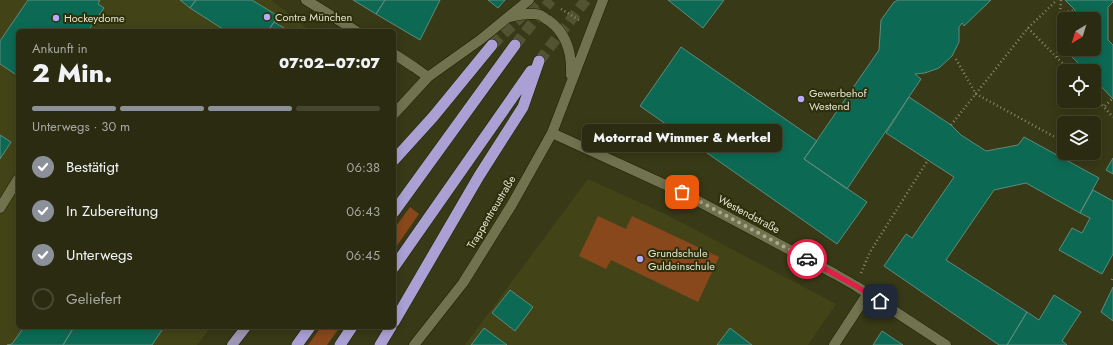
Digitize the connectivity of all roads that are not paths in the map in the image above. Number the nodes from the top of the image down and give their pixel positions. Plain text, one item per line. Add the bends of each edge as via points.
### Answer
1 (306, 0) edge
2 (529, 0) edge
3 (603, 0) edge
4 (509, 17) junction
5 (353, 29) edge
6 (492, 45) tunnel mouth
7 (515, 45) tunnel mouth
8 (396, 55) edge
9 (428, 77) junction
10 (571, 81) junction
11 (396, 112) edge
12 (552, 133) junction
13 (396, 158) edge
14 (16, 182) edge
15 (0, 208) edge
16 (396, 209) edge
17 (396, 264) edge
18 (868, 293) junction
19 (396, 319) edge
20 (244, 329) edge
21 (309, 329) edge
22 (351, 329) edge
23 (390, 329) edge
24 (232, 345) edge
25 (297, 345) edge
26 (340, 345) edge
27 (380, 345) edge
28 (414, 345) edge
29 (834, 345) edge
30 (946, 345) edge

1 - 5 street
2 - 4 street
3 - 10 street, Trappentreustraße
4 - 9 street
4 - 10 street, Trappentreustraße via 541,15 554,24 569,48 572,64
6 - 13 highway
7 - 16 highway
8 - 9 street
9 - 11 street
10 - 12 street, Trappentreustraße
12 - 18 street, Westendstraße via 682,192
12 - 28 street, Trappentreustraße via 463,283
14 - 15 street
17 - 19 highway via 539,61 523,107 479,176
18 - 29 street
18 - 30 street, Westendstraße
20 - 24 main road
21 - 25 highway
22 - 26 highway
23 - 27 highway

